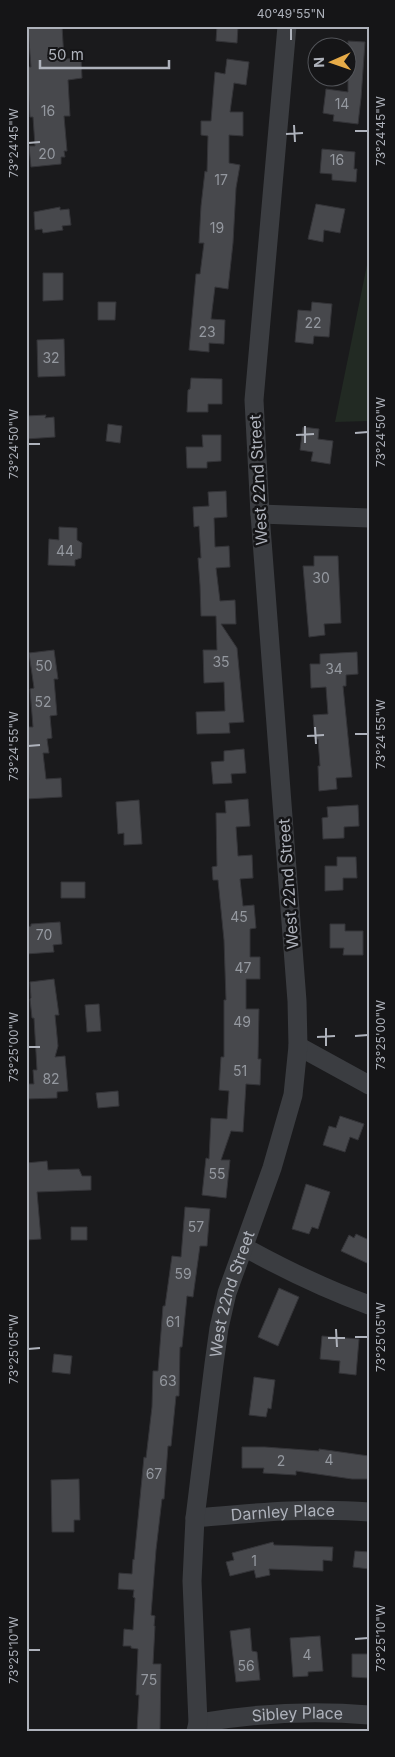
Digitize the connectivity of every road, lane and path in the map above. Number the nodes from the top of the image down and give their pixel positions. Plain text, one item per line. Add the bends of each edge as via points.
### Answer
1 (287, 26) edge
2 (260, 514) junction
3 (369, 518) edge
4 (298, 1046) junction
5 (369, 1085) edge
6 (244, 1247) junction
7 (369, 1305) edge
8 (369, 1512) edge
9 (195, 1518) junction
10 (369, 1714) edge
11 (197, 1727) edge

1 - 2 street, West 22nd Street via 254,400
2 - 3 street
2 - 4 street, West 22nd Street
4 - 5 street
4 - 6 street, West 22nd Street via 293,1095
6 - 7 street via 318,1285
6 - 9 street, West 22nd Street via 219,1328
8 - 9 street, Darnley Place via 293,1509
9 - 11 street, West 22nd Street via 192,1581
10 - 11 street, Sibley Place via 280,1713 236,1717

